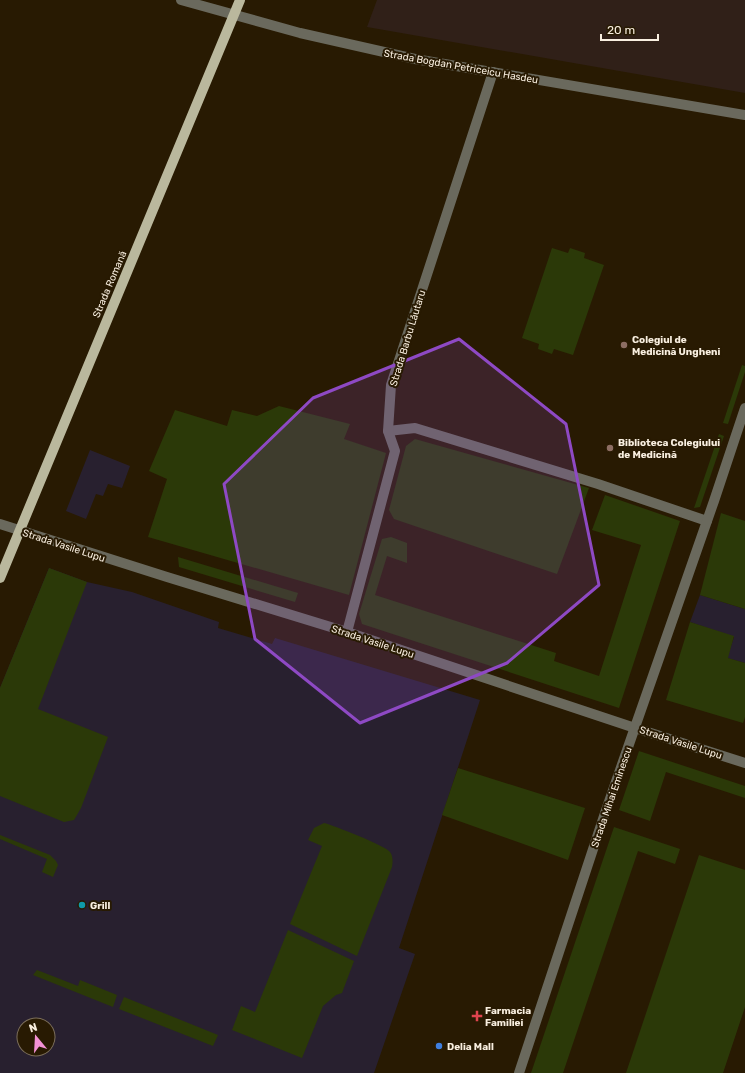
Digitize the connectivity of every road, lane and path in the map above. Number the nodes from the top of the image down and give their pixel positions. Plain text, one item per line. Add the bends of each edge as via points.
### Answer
1 (181, 0) edge
2 (240, 0) edge
3 (234, 15) junction
4 (493, 72) junction
5 (745, 116) edge
6 (745, 408) edge
7 (388, 431) junction
8 (707, 521) junction
9 (0, 524) edge
10 (19, 530) junction
11 (0, 578) edge
12 (348, 632) junction
13 (635, 728) junction
14 (745, 763) edge
15 (520, 1073) edge

1 - 3 street, Strada Bogdan Petriceicu Hasdeu
2 - 3 main road, Strada Romană
3 - 4 street, Strada Bogdan Petriceicu Hasdeu via 349,45
3 - 10 main road, Strada Romană
4 - 5 street, Strada Bogdan Petriceicu Hasdeu
4 - 7 street, Strada Barbu Lăutaru via 391,385
6 - 8 street, Strada Mihai Eminescu
7 - 8 street via 415,428 598,484
7 - 12 street, Strada Barbu Lăutaru via 395,451
8 - 13 street, Strada Mihai Eminescu
9 - 10 street, Strada Vasile Lupu
10 - 11 main road, Strada Romană
10 - 12 street, Strada Vasile Lupu
12 - 13 street, Strada Vasile Lupu
13 - 14 street, Strada Vasile Lupu
13 - 15 street, Strada Mihai Eminescu

